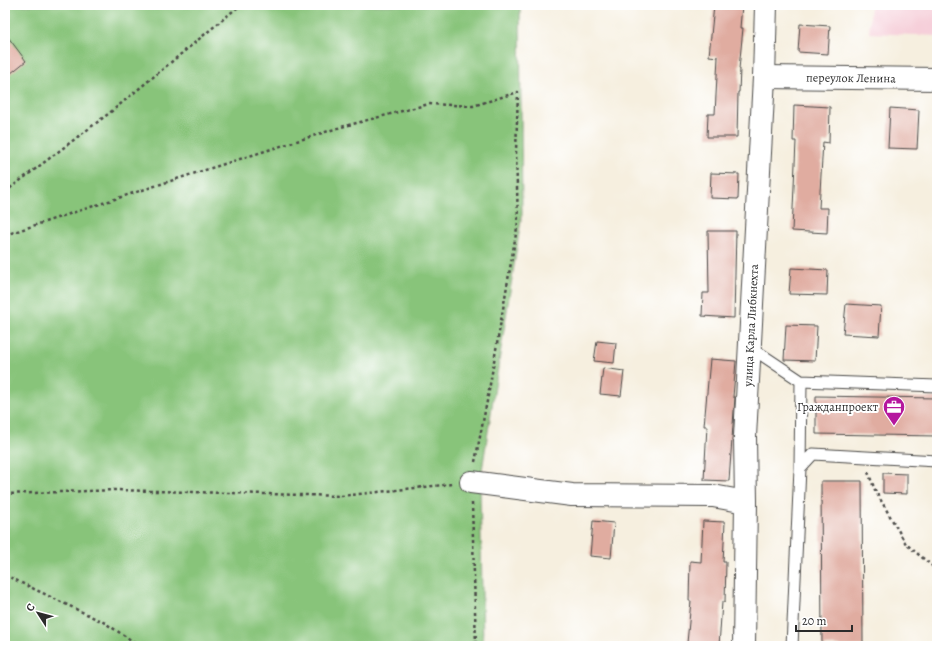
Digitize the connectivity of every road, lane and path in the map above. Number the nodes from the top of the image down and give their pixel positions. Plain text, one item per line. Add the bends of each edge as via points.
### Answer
1 (241, 5) edge
2 (766, 5) edge
3 (764, 76) junction
4 (937, 79) edge
5 (5, 192) edge
6 (5, 235) edge
7 (750, 347) junction
8 (801, 381) junction
9 (937, 386) edge
10 (863, 457) junction
11 (937, 462) edge
12 (800, 468) junction
13 (471, 482) junction
14 (5, 494) edge
15 (746, 502) junction
16 (937, 570) edge
17 (5, 575) edge
18 (140, 646) edge
19 (476, 646) edge
20 (745, 646) edge
21 (792, 646) edge

1 - 5 path via 112,111
2 - 3 street, улица Карла Либкнехта
3 - 4 street, переулок Ленина
3 - 7 street, улица Карла Либкнехта
6 - 13 path via 341,127 429,104 473,106 518,92 518,222
7 - 8 lane
7 - 15 street, улица Карла Либкнехта via 745,436
8 - 9 lane
8 - 12 lane
10 - 11 lane
10 - 12 lane via 813,454
10 - 16 path via 875,490 906,544
12 - 21 lane
13 - 14 path via 341,496 116,490
13 - 15 street via 572,495 713,496
13 - 19 path
15 - 20 street, улица Карла Либкнехта
17 - 18 path via 105,623

